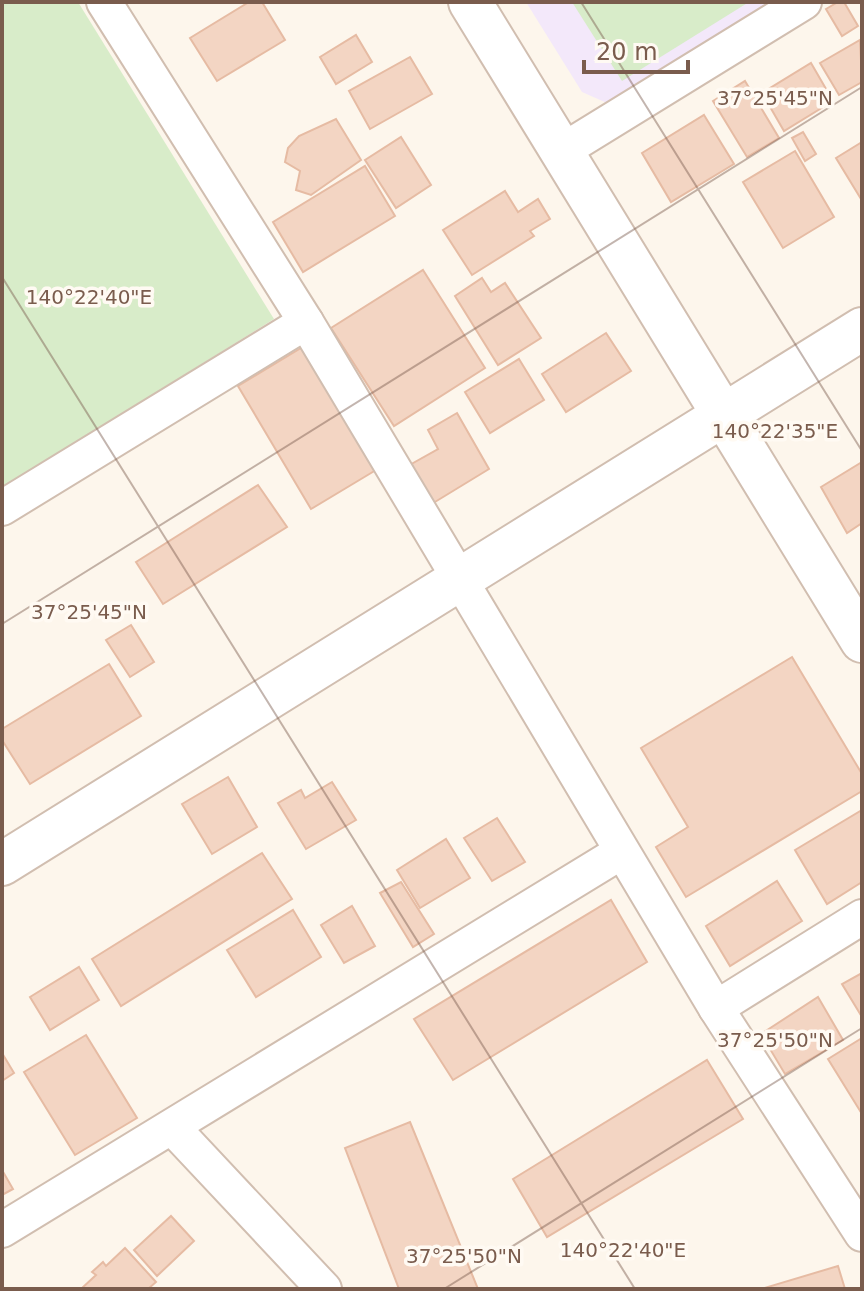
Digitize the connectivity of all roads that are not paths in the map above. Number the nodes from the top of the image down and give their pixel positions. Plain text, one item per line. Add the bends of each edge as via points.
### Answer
1 (104, 2) edge
2 (470, 2) edge
3 (804, 2) edge
4 (562, 151) junction
5 (306, 322) junction
6 (862, 329) edge
7 (722, 415) junction
8 (2, 508) edge
9 (461, 580) junction
10 (862, 641) edge
11 (621, 852) junction
12 (2, 864) edge
13 (862, 917) edge
14 (716, 1008) junction
15 (172, 1127) junction
16 (2, 1230) edge
17 (862, 1234) edge
18 (324, 1289) edge

1 - 5 street
2 - 4 street
3 - 4 street
4 - 7 street
5 - 8 street
5 - 9 street
6 - 7 street
7 - 9 street
7 - 10 street
9 - 11 street
9 - 12 street
11 - 14 street
11 - 15 street
13 - 14 street
14 - 17 street
15 - 16 street
15 - 18 street

